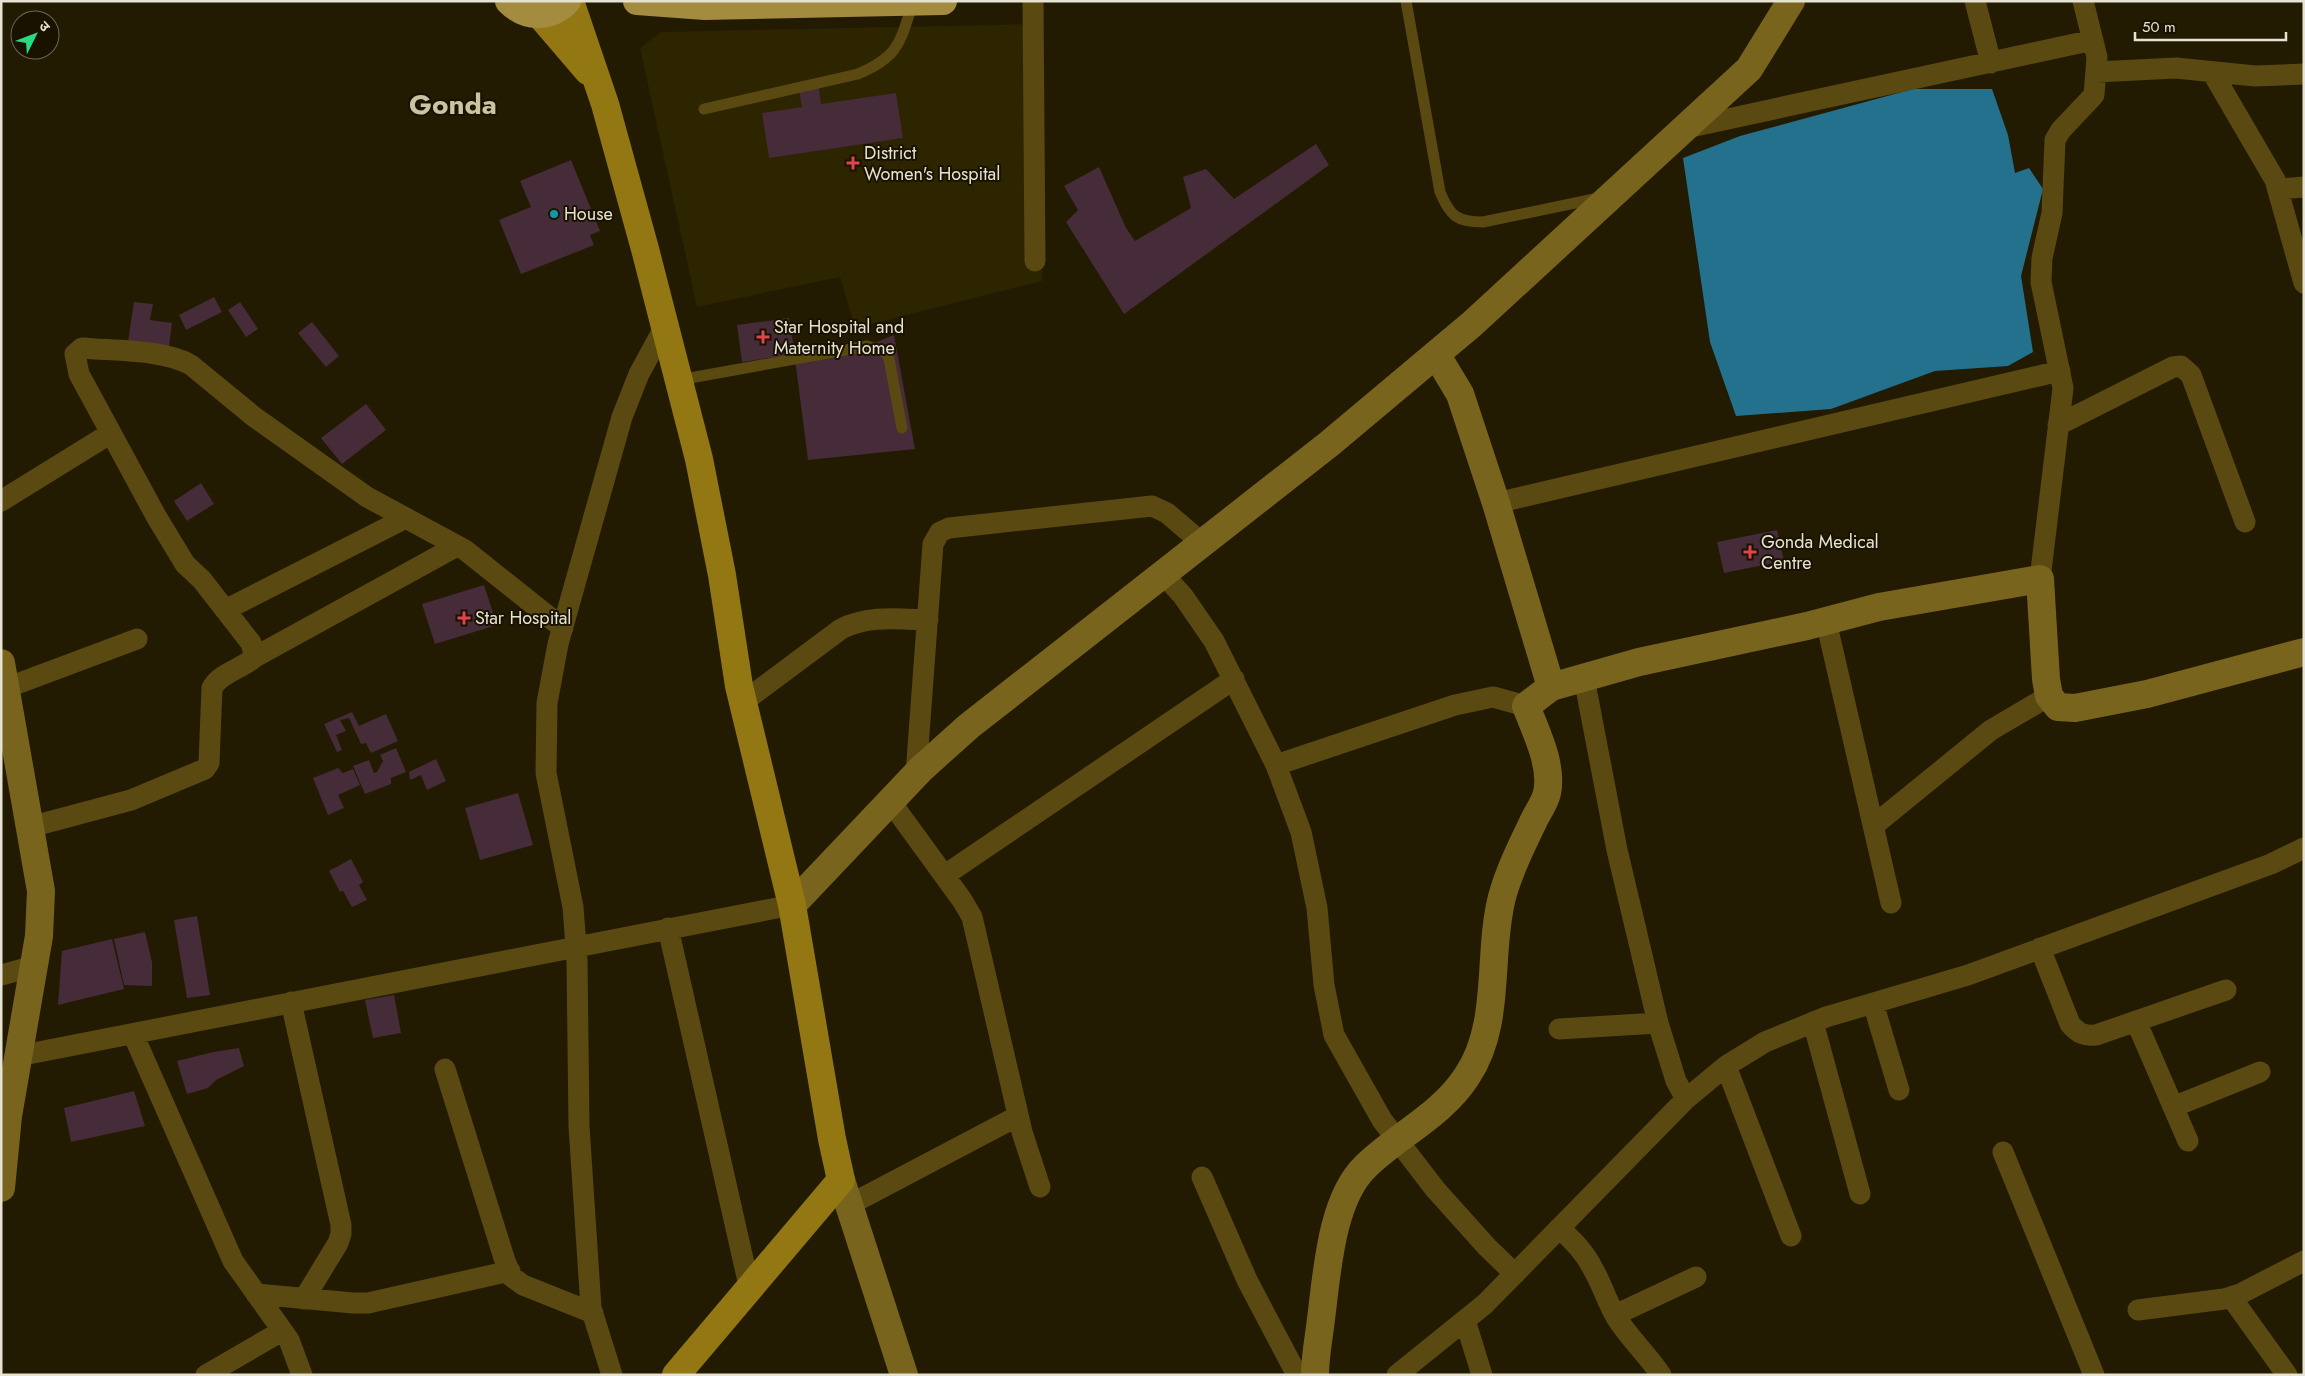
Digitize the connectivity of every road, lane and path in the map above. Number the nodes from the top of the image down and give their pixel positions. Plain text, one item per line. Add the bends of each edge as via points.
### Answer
1 (509, 1) edge
2 (568, 1) edge
3 (637, 1) edge
4 (943, 1) edge
5 (1033, 1) edge
6 (1406, 1) edge
7 (1791, 1) edge
8 (1975, 1) edge
9 (2083, 1) edge
10 (914, 2) edge
11 (540, 14) junction
12 (2093, 40) junction
13 (1990, 63) junction
14 (2096, 72) junction
15 (2212, 72) junction
16 (2304, 74) edge
17 (598, 82) junction
18 (704, 109) dead end
19 (1686, 128) junction
20 (2304, 187) edge
21 (2279, 189) junction
22 (1614, 195) junction
23 (1035, 260) dead end
24 (2304, 283) edge
25 (664, 328) junction
26 (1436, 354) junction
27 (2060, 372) junction
28 (678, 380) junction
29 (2058, 425) junction
30 (902, 428) dead end
31 (111, 433) junction
32 (1, 501) edge
33 (1496, 503) junction
34 (406, 518) junction
35 (2245, 522) dead end
36 (1202, 542) junction
37 (457, 546) junction
38 (1162, 573) junction
39 (2040, 579) junction
40 (225, 610) junction
41 (928, 620) junction
42 (1826, 621) junction
43 (563, 628) junction
44 (137, 639) dead end
45 (2304, 652) edge
46 (255, 658) junction
47 (3, 675) edge
48 (1584, 678) junction
49 (1234, 679) junction
50 (1551, 687) junction
51 (2049, 696) junction
52 (743, 702) junction
53 (1526, 706) junction
54 (1276, 765) junction
55 (916, 774) junction
56 (890, 801) junction
57 (1873, 826) junction
58 (30, 827) junction
59 (2304, 848) edge
60 (944, 875) junction
61 (1891, 903) dead end
62 (792, 905) junction
63 (668, 928) junction
64 (576, 946) junction
65 (2040, 948) junction
66 (34, 966) junction
67 (1, 975) edge
68 (2226, 990) dead end
69 (291, 1002) junction
70 (1873, 1003) junction
71 (2136, 1021) junction
72 (1658, 1022) junction
73 (1814, 1022) junction
74 (1559, 1029) dead end
75 (133, 1034) junction
76 (18, 1056) junction
77 (1726, 1066) junction
78 (445, 1068) dead end
79 (2260, 1072) dead end
80 (1899, 1090) dead end
81 (1686, 1099) junction
82 (2174, 1107) junction
83 (1018, 1116) junction
84 (4, 1117) edge
85 (1397, 1140) junction
86 (2188, 1141) dead end
87 (2003, 1152) dead end
88 (1202, 1176) dead end
89 (1040, 1187) dead end
90 (1, 1188) edge
91 (845, 1193) junction
92 (1860, 1194) dead end
93 (1559, 1228) junction
94 (1791, 1236) dead end
95 (2304, 1261) edge
96 (510, 1272) junction
97 (1516, 1274) junction
98 (1696, 1277) dead end
99 (750, 1290) junction
100 (256, 1294) junction
101 (2231, 1297) junction
102 (304, 1299) junction
103 (2138, 1310) dead end
104 (592, 1313) junction
105 (1615, 1316) junction
106 (1465, 1320) junction
107 (282, 1331) junction
108 (900, 1372) edge
109 (206, 1375) edge
110 (302, 1375) edge
111 (612, 1375) edge
112 (676, 1375) edge
113 (1297, 1375) edge
114 (1315, 1375) edge
115 (1398, 1375) edge
116 (1482, 1375) edge
117 (1660, 1375) edge
118 (2094, 1375) edge
119 (2287, 1375) edge

1 - 11 highway via 524,12
2 - 11 highway via 556,10
2 - 17 main road
3 - 10 highway via 705,6
4 - 10 highway
5 - 23 street
6 - 22 lane via 1440,192 1454,215 1466,222 1483,222
7 - 19 street via 1749,69
8 - 13 street
9 - 12 street
10 - 18 lane via 900,42 891,56 878,66 858,74
11 - 17 main road
12 - 13 street
12 - 14 street
13 - 19 street
14 - 15 street via 2176,68
14 - 27 street via 2094,95 2061,130 2054,154 2052,213 2042,258 2041,282
15 - 16 street via 2255,76
15 - 21 street
17 - 25 main road
19 - 22 street
20 - 21 street
21 - 24 street
22 - 26 street
25 - 28 main road
25 - 43 street via 639,374 622,417
26 - 33 street via 1460,394
26 - 36 street via 1329,444
27 - 29 street via 2063,388
27 - 33 street
28 - 30 lane via 867,346 885,352 889,359
28 - 52 main road via 699,459
29 - 35 street via 2173,367 2181,366 2192,376
29 - 39 street
31 - 32 street
31 - 34 street via 79,374 75,360 77,351 82,348 181,359 253,416 367,497
31 - 40 street via 185,564
33 - 50 street
34 - 37 street
34 - 40 street
36 - 38 street
36 - 41 street via 1168,513 1152,506 949,528 940,532 933,544
37 - 43 street
37 - 46 street
38 - 49 street via 1183,596 1214,641
38 - 55 street via 969,726
39 - 42 street via 1879,607
39 - 51 street
40 - 46 street via 251,643
41 - 52 street via 871,618 854,622
41 - 55 street
42 - 48 street via 1639,662
42 - 57 street
43 - 64 street via 547,703 546,773 573,907
44 - 47 street
45 - 51 street via 2147,694 2075,708 2058,707
46 - 58 street via 216,681 212,688 209,763 205,769 131,800
47 - 58 street
48 - 50 street
48 - 72 street via 1617,850
49 - 54 street
49 - 60 street
50 - 53 street
51 - 57 street via 1990,730
52 - 62 main road
53 - 54 street via 1493,697 1455,705
53 - 85 street via 1548,774 1547,794 1502,896 1485,1041 1467,1077 1447,1100
54 - 85 street via 1301,832 1317,908 1324,985 1334,1035 1382,1120
55 - 56 street
56 - 60 street
56 - 62 street
57 - 61 street
58 - 66 street via 41,891
59 - 65 street via 2271,864
60 - 83 street via 972,917
62 - 63 street
62 - 91 main road via 830,1129
63 - 64 street
63 - 99 street
64 - 69 street
64 - 104 street via 579,1126
65 - 70 street
65 - 71 street via 2070,1024 2078,1033 2096,1035
66 - 67 street
66 - 76 street
68 - 71 street
69 - 75 street
69 - 102 street via 341,1224 338,1244
70 - 73 street
70 - 80 street
71 - 82 street
72 - 74 street
72 - 81 street via 1676,1081
73 - 77 street via 1765,1042
73 - 92 street
75 - 76 street
75 - 100 street via 233,1261
76 - 84 street
77 - 81 street
77 - 94 street
78 - 96 street
79 - 82 street
81 - 93 street
82 - 86 street
83 - 89 street
83 - 91 street
84 - 90 street
85 - 97 street via 1486,1247
85 - 114 street via 1354,1178 1340,1208 1327,1270
87 - 118 street
88 - 113 street via 1246,1280
91 - 99 main road
91 - 108 street
93 - 97 street
93 - 105 street via 1577,1244 1593,1268
95 - 101 street
96 - 102 street via 368,1303
96 - 104 street via 523,1286
97 - 106 street
98 - 105 street
99 - 112 main road
100 - 102 street
100 - 107 street
101 - 103 street via 2207,1303
101 - 119 street
104 - 111 street
105 - 117 street via 1651,1359
106 - 115 street
106 - 116 street
107 - 109 street
107 - 110 street via 297,1356

